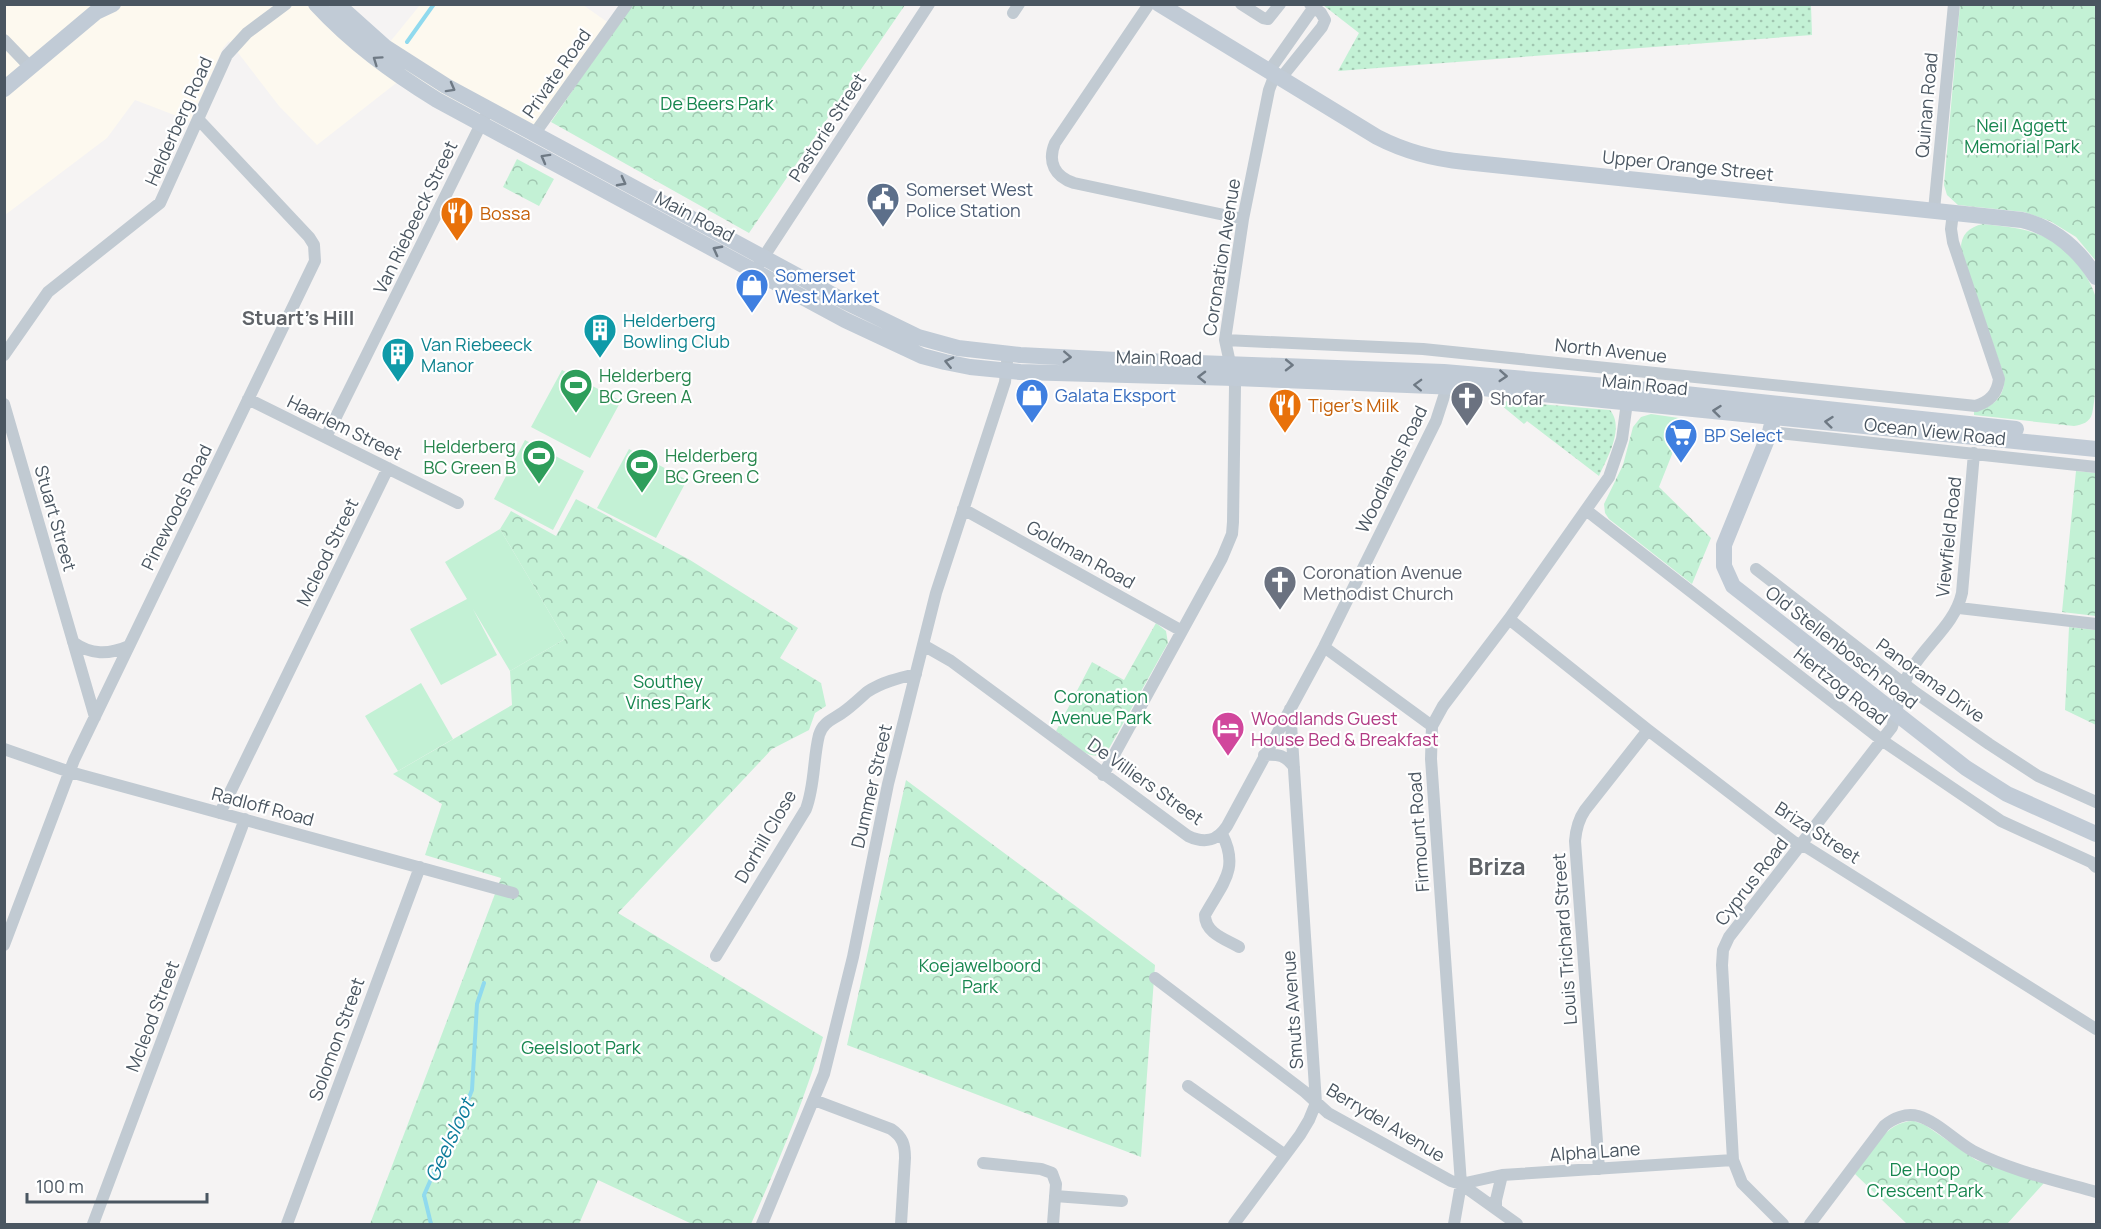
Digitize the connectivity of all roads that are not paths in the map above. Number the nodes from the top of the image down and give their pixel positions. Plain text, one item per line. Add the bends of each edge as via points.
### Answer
1 (113, 4) edge
2 (286, 4) edge
3 (316, 4) edge
4 (337, 4) edge
5 (627, 4) edge
6 (929, 4) edge
7 (1149, 4) edge
8 (1159, 4) edge
9 (1241, 4) edge
10 (1280, 4) edge
11 (1954, 4) edge
12 (1312, 6) edge
13 (97, 8) edge
14 (4, 40) edge
15 (30, 67) junction
16 (1275, 74) junction
17 (4, 89) edge
18 (485, 116) junction
19 (198, 119) junction
20 (535, 133) junction
21 (1934, 210) junction
22 (1953, 213) junction
23 (1243, 219) junction
24 (759, 264) junction
25 (2097, 277) edge
26 (1225, 340) junction
27 (1008, 354) junction
28 (4, 355) edge
29 (1006, 371) junction
30 (1233, 371) junction
31 (1447, 387) junction
32 (1628, 395) junction
33 (248, 399) junction
34 (4, 404) edge
35 (1774, 417) junction
36 (326, 438) junction
37 (2097, 438) edge
38 (2097, 449) edge
39 (1974, 453) junction
40 (2097, 467) edge
41 (388, 468) junction
42 (458, 503) dead end
43 (963, 509) junction
44 (1586, 510) junction
45 (1756, 569) dead end
46 (1959, 608) junction
47 (1509, 619) junction
48 (2097, 624) edge
49 (1182, 631) junction
50 (73, 642) junction
51 (923, 645) junction
52 (129, 646) junction
53 (1324, 647) junction
54 (916, 674) junction
55 (1905, 685) junction
56 (1290, 709) junction
57 (1895, 714) junction
58 (94, 717) junction
59 (1432, 726) junction
60 (1647, 730) junction
61 (1883, 741) junction
62 (4, 749) edge
63 (1264, 756) junction
64 (1294, 767) junction
65 (70, 772) junction
66 (1103, 775) junction
67 (2097, 802) edge
68 (220, 813) junction
69 (245, 819) junction
70 (1222, 834) junction
71 (2097, 834) edge
72 (1801, 845) junction
73 (2094, 865) edge
74 (420, 867) junction
75 (513, 893) dead end
76 (4, 945) edge
77 (1239, 946) dead end
78 (716, 956) dead end
79 (1155, 978) dead end
80 (2097, 1029) edge
81 (1188, 1086) dead end
82 (814, 1100) junction
83 (1316, 1103) junction
84 (1285, 1155) junction
85 (1733, 1160) junction
86 (983, 1163) dead end
87 (1599, 1169) junction
88 (1502, 1175) junction
89 (1461, 1184) junction
90 (2097, 1192) edge
91 (1055, 1196) junction
92 (1122, 1201) dead end
93 (1496, 1209) junction
94 (93, 1224) edge
95 (287, 1224) edge
96 (762, 1224) edge
97 (900, 1224) edge
98 (1053, 1224) edge
99 (1234, 1224) edge
100 (1454, 1224) edge
101 (1517, 1224) edge
102 (1783, 1224) edge
103 (1810, 1224) edge

1 - 13 main road
2 - 19 street, Helderberg Road via 231,49
18 -> 3 main road, Main Road via 408,82 362,49
4 -> 18 main road, Main Road via 372,37
5 - 20 street, Private Road
6 - 24 street, Pastorie Street
7 - 23 street via 1055,143 1052,165 1061,177 1074,183
8 - 16 main road, Upper Orange Street
9 - 10 street via 1268,19
11 - 21 street, Quinan Road
12 - 16 street
12 - 16 street via 1325,20 1322,27
13 - 15 main road
14 - 15 street
15 - 17 main road
16 - 21 main road, Upper Orange Street via 1377,137 1419,155
16 - 23 street, Coronation Avenue
18 - 20 main road, Main Road
24 -> 18 main road, Main Road
18 - 36 street, Van Riebeeck Street
19 - 28 street, Helderberg Road via 160,203 55,285
19 - 33 street, Pinewoods Road via 309,237 315,250 315,261
20 -> 24 main road, Main Road
21 - 22 main road, Upper Orange Street
22 - 25 main road, Upper Orange Street via 2016,219 2044,227 2072,247
22 - 26 street, North Avenue via 1953,242 1999,379 1996,393 1976,406 1424,348
23 - 26 street, Coronation Avenue
24 - 27 main road, Main Road via 918,337 958,348
29 -> 24 main road, Main Road via 922,356 845,320
26 - 30 street, Coronation Avenue
27 - 29 street, Dummer Street
27 -> 30 main road, Main Road
30 -> 29 main road, Main Road
29 - 43 street, Dummer Street
31 -> 30 main road, Main Road
30 -> 32 main road, Main Road via 1444,372
30 - 49 street, Coronation Avenue via 1232,534
31 - 32 main road, Main Road
31 - 53 street, Woodlands Road via 1436,421
32 - 35 main road, Main Road
32 - 44 street, Firmount Road via 1622,439 1609,477
33 - 36 street, Haarlem Street
33 - 52 street, Pinewoods Road
34 - 50 street, Stuart Street
35 - 37 main road, Main Road
38 -> 35 main road, Main Road
35 - 39 street, Ocean View Road
35 - 57 main road, Old Stellenbosch Road via 1724,544 1727,577 1741,593
36 - 41 street, Haarlem Street
39 - 40 street, Ocean View Road
39 - 46 street, Viewfield Road
41 - 42 street, Haarlem Street
41 - 68 street, Mcleod Street
43 - 49 street, Goldman Road
43 - 51 street, Dummer Street
44 - 47 street, Firmount Road
44 - 61 street, Hertzog Road
45 - 55 street, Panorama Drive
46 - 48 street
46 - 55 street, Viewfield Road via 1910,671
47 - 59 street, Firmount Road
47 - 60 street, Briza Street
49 - 66 street, Coronation Avenue
50 - 52 street via 99,653
50 - 58 street, Stuart Street
51 - 54 street, Dummer Street
51 - 66 street, De Villiers Street via 951,661
52 - 58 street, Pinewoods Road
53 - 56 street, Woodlands Road
53 - 59 street
54 - 78 street, Dorhill Close via 877,686 822,727 806,809
54 - 82 street, Dummer Street via 888,784 834,1036
55 - 57 street, Viewfield Road
55 - 67 street, Panorama Drive via 2026,769
56 - 63 street, Woodlands Road
56 - 64 street, Smuts Avenue
57 - 61 street, Cyprus Road via 1893,726
57 - 71 main road, Old Stellenbosch Road via 2007,794
58 - 65 street, Pinewoods Road
59 - 89 street, Firmount Road via 1431,759
60 - 72 street, Briza Street
60 - 87 street, Louis Trichard Street via 1585,810 1576,830
61 - 72 street, Cyprus Road
61 - 73 street, Hertzog Road via 2001,821
62 - 65 street, Radloff Road
63 - 64 street via 1282,755
63 - 70 street, Woodlands Road
64 - 83 street, Smuts Avenue
65 - 68 street, Radloff Road
65 - 76 street, Pinewoods Road
66 - 70 street, De Villiers Street via 1188,836 1209,841
68 - 69 street, Radloff Road
69 - 74 street, Radloff Road
69 - 94 street, Mcleod Street
70 - 77 street via 1231,864 1205,920 1210,930
72 - 80 street, Briza Street
72 - 85 street, Cyprus Road via 1723,950
74 - 75 street, Radloff Road
74 - 95 street, Solomon Street
79 - 83 street, Berrydel Avenue
81 - 84 street
82 - 96 street, Dummer Street
82 - 97 street via 891,1129 901,1137 905,1158
83 - 84 street
83 - 89 street, Berrydel Avenue via 1451,1182
84 - 99 street
85 - 87 street, Alpha Lane
85 - 102 street, Cyprus Road via 1742,1183
86 - 91 street via 1049,1171 1056,1179
87 - 88 street, Alpha Lane
88 - 89 street, Alpha Lane
88 - 93 street
89 - 93 street, Berrydel Avenue
89 - 100 street, Firmount Road
90 - 103 street via 1990,1158 1926,1119 1907,1115 1884,1126
91 - 92 street
91 - 98 street
93 - 101 street, Berrydel Avenue

